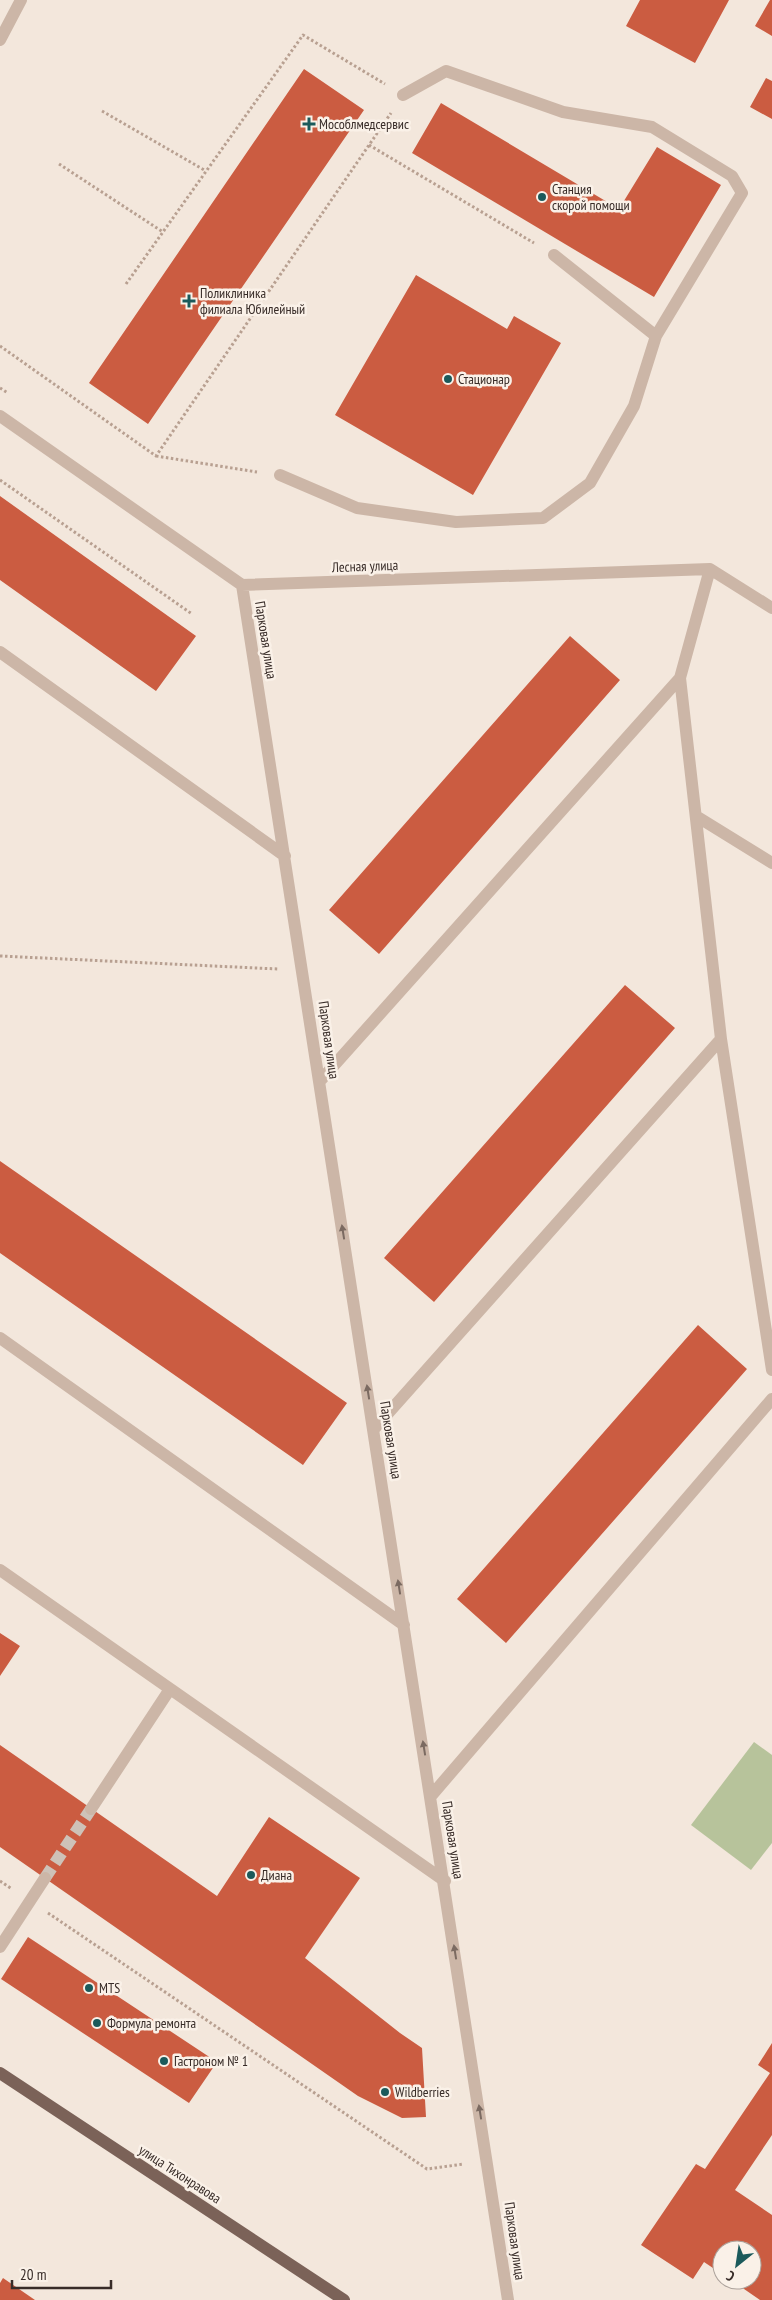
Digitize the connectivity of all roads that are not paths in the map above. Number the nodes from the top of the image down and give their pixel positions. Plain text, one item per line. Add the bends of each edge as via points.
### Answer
1 (21, 0) edge
2 (2, 32) edge
3 (403, 95) road end
4 (554, 255) road end
5 (656, 336) junction
6 (0, 416) edge
7 (280, 475) road end
8 (710, 569) junction
9 (242, 585) junction
10 (772, 608) edge
11 (0, 652) edge
12 (680, 678) junction
13 (696, 816) junction
14 (285, 856) junction
15 (772, 863) edge
16 (721, 1038) junction
17 (320, 1081) junction
18 (0, 1338) edge
19 (772, 1370) edge
20 (772, 1399) edge
21 (374, 1429) junction
22 (0, 1570) edge
23 (404, 1625) junction
24 (170, 1689) junction
25 (431, 1796) junction
26 (91, 1809) tunnel mouth
27 (46, 1878) tunnel mouth
28 (444, 1881) junction
29 (0, 1948) edge
30 (0, 2073) edge
31 (330, 2296) edge
32 (344, 2300) edge
33 (508, 2300) edge

1 - 2 street
3 - 5 street via 446,71 563,112 652,127 732,176 742,193
4 - 5 street
5 - 7 street via 634,406 590,483 543,518 456,522 357,508
6 - 9 street
8 - 9 street, Лесная улица
8 - 10 street
8 - 12 street
9 - 14 street, Парковая улица
11 - 14 street
12 - 13 street
12 - 17 street
13 - 15 street
13 - 16 street
14 - 17 street, Парковая улица
16 - 19 street
16 - 21 street
21 -> 17 street, Парковая улица
18 - 23 street
20 - 25 street
23 -> 21 street, Парковая улица
22 - 24 street
25 -> 23 street, Парковая улица
24 - 26 street
24 - 28 street
25 - 28 street, Парковая улица
27 - 29 street
33 -> 28 street, Парковая улица
30 - 31 main road, улица Тихонравова
31 - 32 main road, улица Тихонравова

